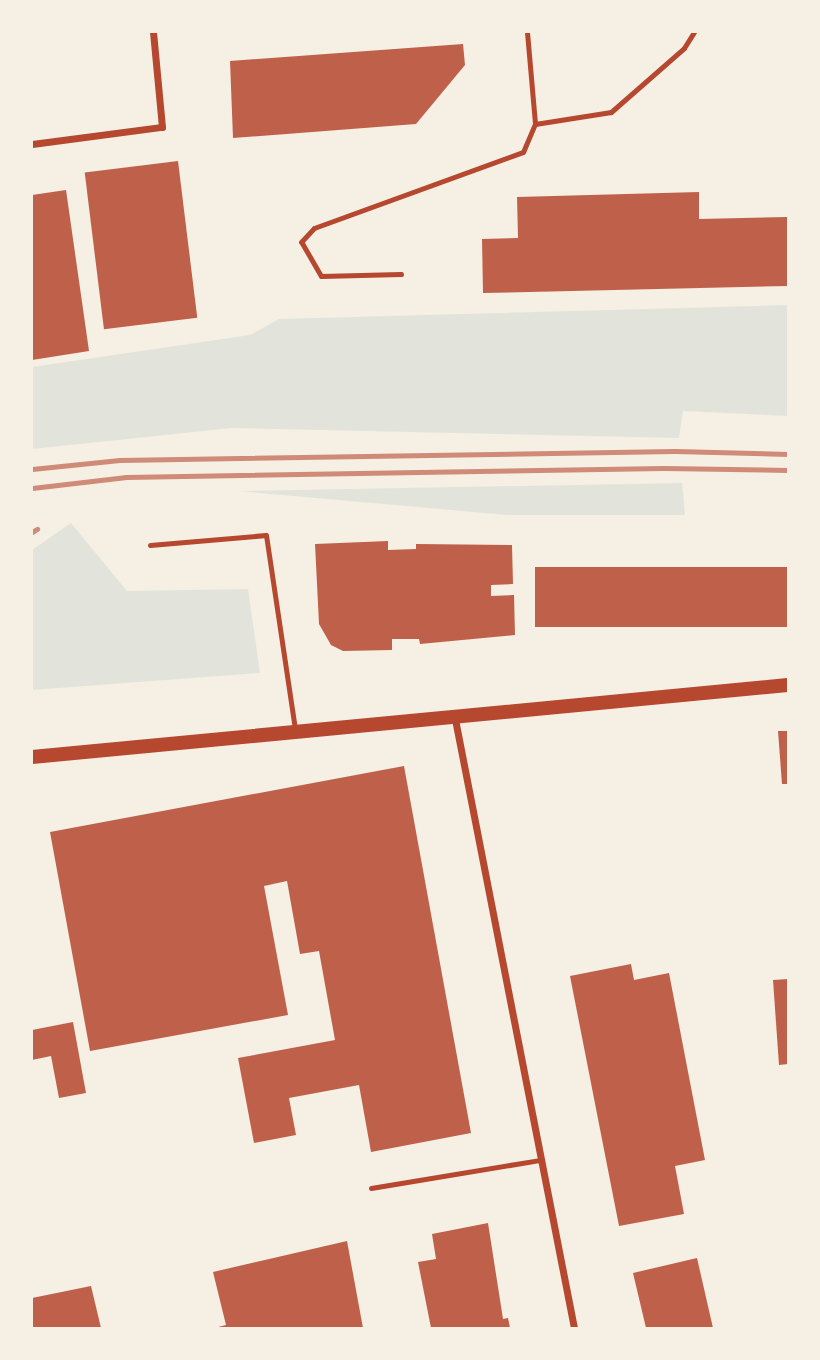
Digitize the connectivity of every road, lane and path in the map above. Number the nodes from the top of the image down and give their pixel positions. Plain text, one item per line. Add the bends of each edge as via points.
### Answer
1 (153, 32) edge
2 (527, 32) edge
3 (694, 32) edge
4 (535, 124) junction
5 (32, 144) edge
6 (401, 274) dead end
7 (150, 545) dead end
8 (789, 685) edge
9 (454, 714) junction
10 (295, 730) junction
11 (32, 757) edge
12 (541, 1160) junction
13 (371, 1188) dead end
14 (574, 1328) edge

1 - 5 street via 162,127
2 - 4 lane
3 - 4 lane via 684,48 611,112
4 - 6 lane via 523,152 314,228 301,242 321,276
7 - 10 lane via 267,535
8 - 9 main road
9 - 10 main road
9 - 12 street
10 - 11 main road
12 - 13 lane
12 - 14 street

